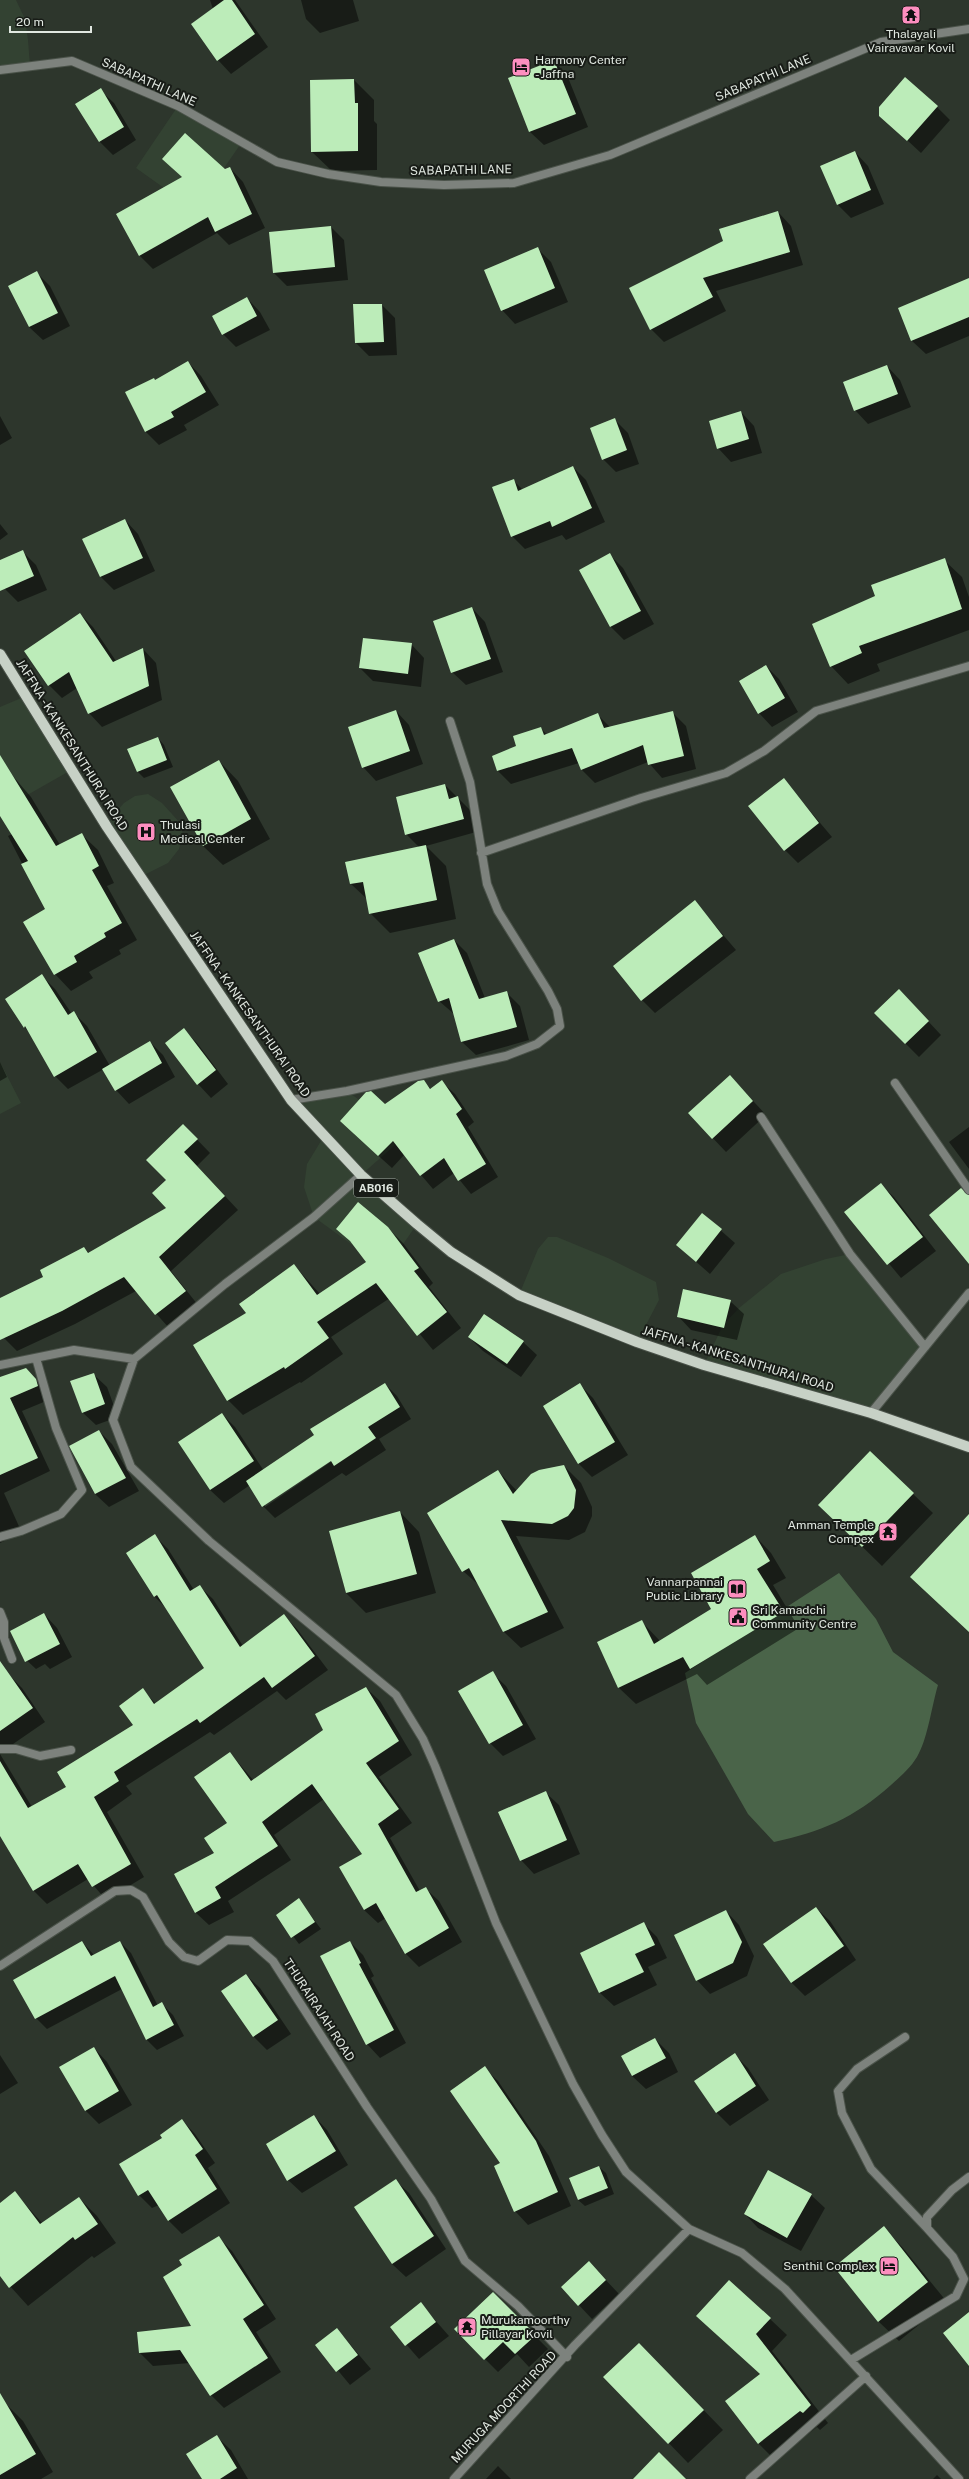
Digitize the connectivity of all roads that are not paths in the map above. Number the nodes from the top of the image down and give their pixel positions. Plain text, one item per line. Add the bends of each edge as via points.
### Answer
1 (969, 29) edge
2 (0, 70) edge
3 (0, 654) edge
4 (969, 666) edge
5 (450, 721) dead end
6 (481, 853) junction
7 (895, 1083) dead end
8 (290, 1100) junction
9 (761, 1117) dead end
10 (361, 1174) junction
11 (969, 1190) edge
12 (969, 1293) edge
13 (925, 1347) junction
14 (36, 1358) junction
15 (134, 1359) junction
16 (0, 1365) edge
17 (871, 1413) junction
18 (969, 1447) edge
19 (0, 1537) edge
20 (0, 1612) edge
21 (12, 1659) dead end
22 (0, 1749) edge
23 (71, 1750) dead end
24 (0, 1966) edge
25 (906, 2037) dead end
26 (969, 2177) edge
27 (927, 2228) junction
28 (689, 2229) junction
29 (567, 2357) junction
30 (851, 2360) junction
31 (866, 2376) junction
32 (454, 2479) edge
33 (750, 2479) edge
34 (959, 2479) edge

1 - 2 street, SABAPATHI LANE via 881,42 610,155 514,183 444,185 381,182 328,174 277,162 178,106 72,61
3 - 8 main road, JAFFNA - KANKESANTHURAI ROAD / AB016 via 107,827
4 - 6 street via 816,711 764,752 726,773 641,798
5 - 6 street via 470,782
6 - 8 street via 487,884 498,911 548,991 557,1009 560,1026 537,1044 506,1056 347,1092
7 - 11 street
8 - 10 main road, JAFFNA - KANKESANTHURAI ROAD / AB016
9 - 13 street via 850,1254
10 - 15 street via 314,1217 225,1284
10 - 17 main road, JAFFNA - KANKESANTHURAI ROAD / AB016 via 451,1252 519,1295 637,1342 696,1362
12 - 13 street
13 - 17 street
14 - 15 street via 74,1350
14 - 16 street
14 - 19 street via 56,1428 82,1490 61,1514
15 - 28 street via 113,1420 131,1467 209,1541 396,1695 419,1732 435,1766 496,1924 574,2084 626,2172
17 - 18 main road, JAFFNA - KANKESANTHURAI ROAD / AB016
20 - 21 street via 4,1622 4,1638
22 - 23 street via 16,1749 40,1756
24 - 29 street, THURAIRAJAH ROAD via 115,1891 131,1890 144,1897 169,1942 184,1957 198,1961 227,1940 250,1941 273,1960 367,2107 431,2199 465,2261 518,2306
25 - 27 street via 857,2069 838,2091 842,2113 871,2169
26 - 27 street via 952,2190 927,2217
27 - 30 street via 953,2257 964,2279 956,2296
28 - 29 street, MURUGA MOORTHI ROAD via 575,2345
28 - 30 street via 742,2253 785,2289
29 - 32 street, MURUGA MOORTHI ROAD
30 - 31 street
31 - 33 street
31 - 34 street

